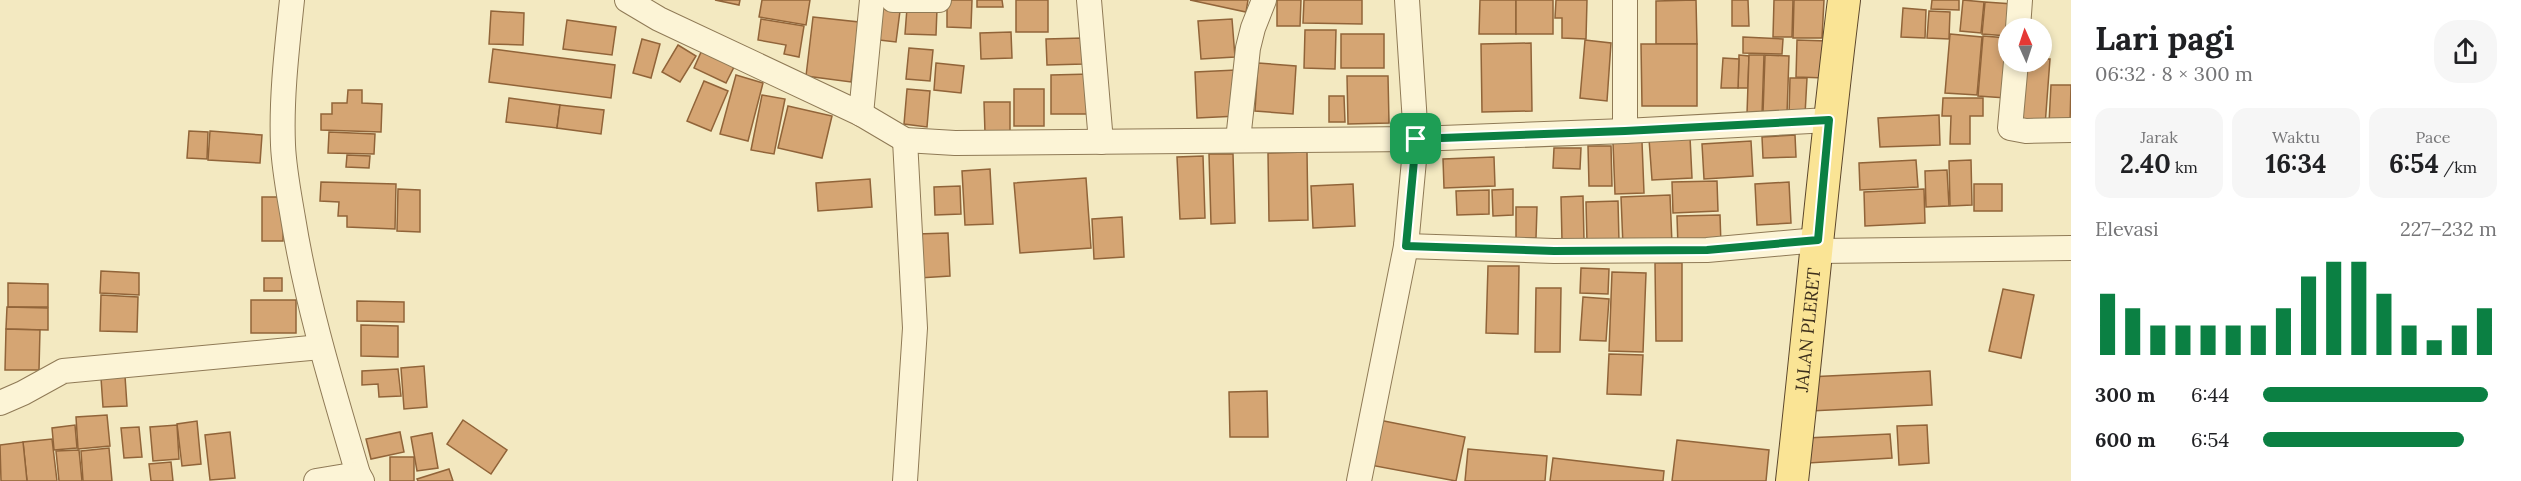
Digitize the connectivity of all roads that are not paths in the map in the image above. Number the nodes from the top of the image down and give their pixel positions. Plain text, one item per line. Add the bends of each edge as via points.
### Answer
1 (292, 0) edge
2 (627, 0) edge
3 (872, 0) edge
4 (893, 0) edge
5 (939, 0) edge
6 (1089, 0) edge
7 (1264, 0) edge
8 (1407, 0) edge
9 (1625, 0) edge
10 (1844, 0) edge
11 (2020, 0) edge
12 (2019, 18) edge
13 (2015, 72) edge
14 (861, 114) junction
15 (1829, 120) junction
16 (2071, 130) edge
17 (1625, 131) junction
18 (1416, 139) junction
19 (905, 140) junction
20 (1238, 140) junction
21 (1101, 142) junction
22 (1818, 245) junction
23 (1406, 246) junction
24 (2071, 248) edge
25 (321, 347) junction
26 (0, 403) edge
27 (360, 477) edge
28 (316, 481) edge
29 (905, 481) edge
30 (1359, 481) edge
31 (1792, 481) edge

1 - 25 street via 284,68 283,146 302,272
2 - 14 street via 659,19
3 - 14 street
4 - 5 street
6 - 21 street
7 - 20 street via 1248,48
8 - 18 street
9 - 17 street
10 - 15 main road, JALAN PLERET
11 - 12 street
13 - 16 street via 2010,128
14 - 19 street
15 - 17 street
15 - 22 main road, JALAN PLERET
17 - 18 street
18 - 20 street
18 - 23 street
19 - 21 street
19 - 29 street via 915,328
20 - 21 street
22 - 23 street via 1554,251
22 - 24 street
22 - 31 main road, JALAN PLERET
23 - 30 street
25 - 26 street via 63,371
25 - 27 street
27 - 28 street

